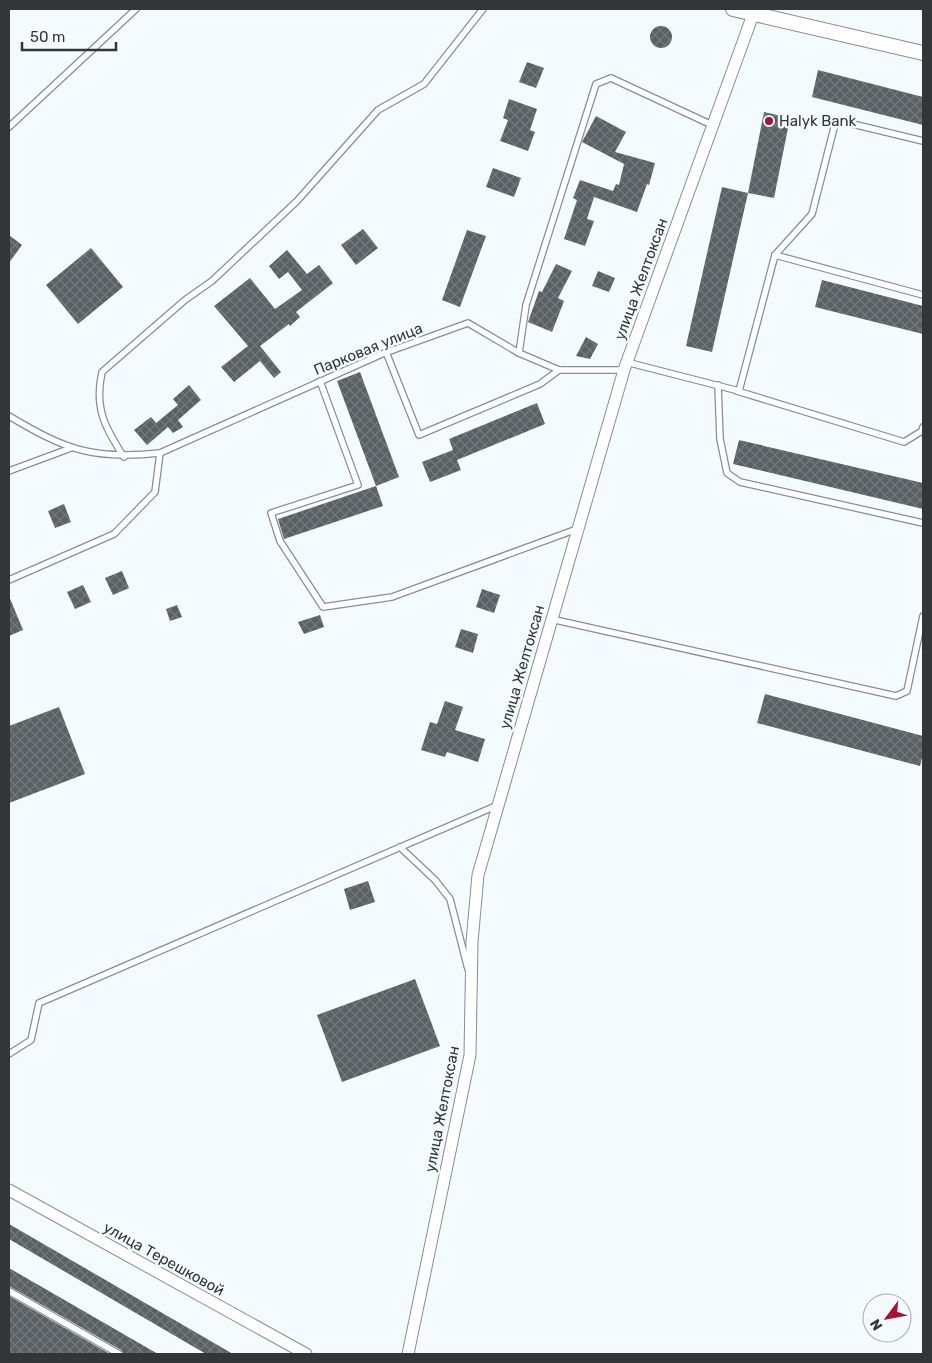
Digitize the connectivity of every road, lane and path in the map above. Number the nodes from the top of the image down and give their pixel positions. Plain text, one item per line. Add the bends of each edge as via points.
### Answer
1 (136, 9) edge
2 (483, 9) edge
3 (733, 9) edge
4 (754, 11) edge
5 (923, 53) edge
6 (712, 125) junction
7 (9, 127) edge
8 (923, 141) edge
9 (775, 255) junction
10 (923, 295) edge
11 (386, 352) junction
12 (519, 353) junction
13 (625, 366) junction
14 (558, 370) junction
15 (320, 381) junction
16 (718, 386) junction
17 (728, 388) junction
18 (9, 416) edge
19 (923, 428) edge
20 (71, 448) junction
21 (160, 453) junction
22 (124, 457) junction
23 (9, 471) edge
24 (923, 523) edge
25 (577, 529) junction
26 (9, 580) edge
27 (923, 616) edge
28 (551, 619) junction
29 (498, 805) junction
30 (400, 847) junction
31 (471, 980) junction
32 (9, 1054) edge
33 (9, 1190) edge
34 (9, 1291) edge
35 (119, 1354) edge
36 (306, 1354) edge
37 (408, 1354) edge

1 - 7 lane
2 - 22 lane via 424,84 378,110 297,201 212,281 185,300 102,372 98,390 100,409 107,430
3 - 4 street
4 - 5 street
4 - 6 street, улица Желтоксан
6 - 12 lane via 610,78 596,84 526,304
6 - 13 street, улица Желтоксан
8 - 9 lane via 836,120 812,214
9 - 10 lane
9 - 17 lane via 739,391
11 - 12 lane, Парковая улица via 468,323
11 - 14 lane via 419,435 540,384
11 - 15 lane, Парковая улица
12 - 14 lane, Парковая улица
13 - 14 lane, Парковая улица
13 - 16 lane, Парковая улица
13 - 25 street, улица Желтоксан
15 - 21 lane, Парковая улица
15 - 25 lane via 358,485 272,513 280,541 323,607 392,598
16 - 17 lane, Парковая улица
16 - 24 lane via 720,439 727,473 740,482
17 - 19 lane, Парковая улица via 904,442
18 - 20 lane, Парковая улица via 45,438
20 - 22 lane, Парковая улица
20 - 23 lane
21 - 22 lane, Парковая улица
21 - 26 lane via 155,492 114,534
25 - 28 street, улица Желтоксан
27 - 28 lane via 906,691 896,696
28 - 29 street, улица Желтоксан
29 - 30 lane
29 - 31 street, улица Желтоксан via 478,875
30 - 31 lane via 450,899
30 - 32 lane via 39,1003 31,1040
31 - 37 street, улица Желтоксан via 470,1055
33 - 36 street, улица Терешковой
34 - 35 lane

